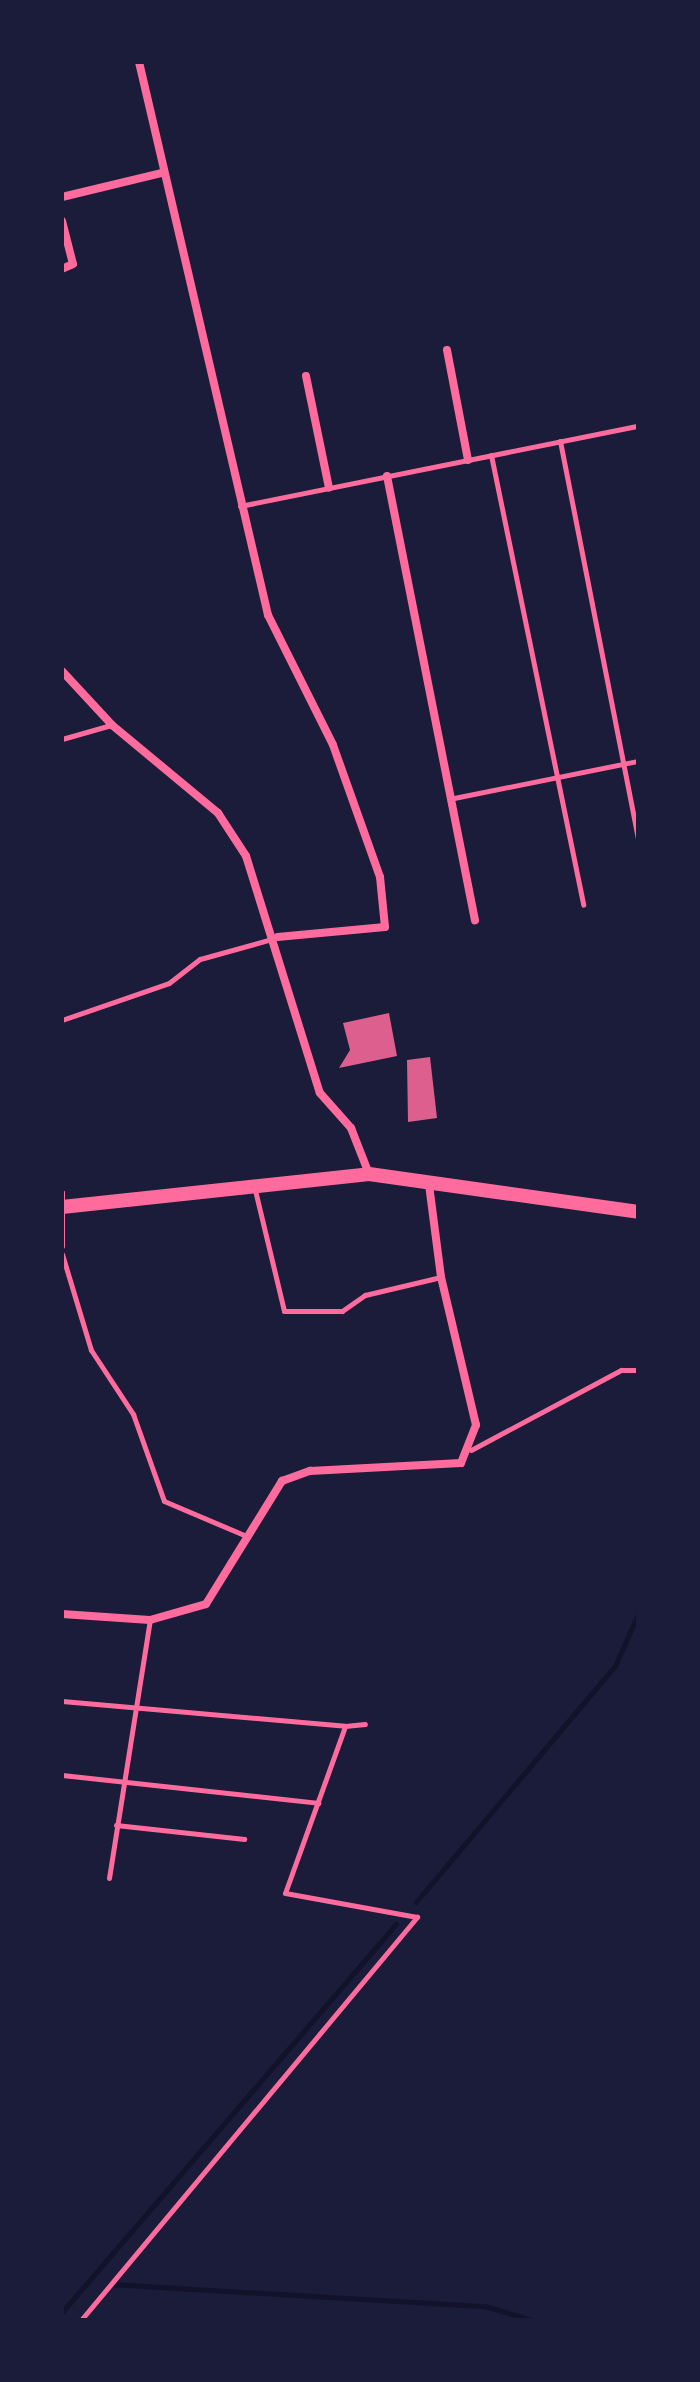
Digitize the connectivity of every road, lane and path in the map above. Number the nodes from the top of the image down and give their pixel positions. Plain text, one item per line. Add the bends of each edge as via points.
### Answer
1 (139, 62) edge
2 (162, 173) junction
3 (62, 197) edge
4 (62, 221) edge
5 (62, 269) edge
6 (447, 350) dead end
7 (306, 376) dead end
8 (638, 426) edge
9 (560, 441) junction
10 (491, 455) junction
11 (468, 460) junction
12 (387, 476) junction
13 (329, 488) junction
14 (239, 506) junction
15 (62, 671) edge
16 (112, 725) junction
17 (62, 739) edge
18 (638, 761) edge
19 (624, 764) junction
20 (555, 778) junction
21 (454, 798) junction
22 (638, 838) edge
23 (583, 905) dead end
24 (475, 920) dead end
25 (277, 937) junction
26 (62, 1020) edge
27 (369, 1174) junction
28 (429, 1184) junction
29 (254, 1189) junction
30 (64, 1202) edge
31 (638, 1212) edge
32 (62, 1246) edge
33 (62, 1254) edge
34 (441, 1277) junction
35 (638, 1370) edge
36 (471, 1450) junction
37 (244, 1535) junction
38 (62, 1614) edge
39 (150, 1620) junction
40 (62, 1701) edge
41 (135, 1706) junction
42 (365, 1724) dead end
43 (345, 1726) junction
44 (62, 1775) edge
45 (124, 1780) junction
46 (318, 1803) junction
47 (116, 1825) junction
48 (244, 1839) dead end
49 (109, 1878) dead end
50 (81, 2320) edge

1 - 2 street
2 - 3 street
2 - 14 street
4 - 5 street via 73,264
6 - 11 street
7 - 13 street
8 - 9 lane
9 - 10 lane
9 - 19 lane
10 - 11 lane
10 - 20 lane
11 - 12 lane
12 - 13 lane
12 - 21 street
13 - 14 lane
14 - 25 street via 268,615 333,745 380,877 385,927
15 - 16 street
16 - 17 lane
16 - 25 street via 218,813 246,856
18 - 19 lane
19 - 20 lane
19 - 22 lane
20 - 21 lane
20 - 23 lane
21 - 24 street
25 - 26 lane via 200,959 169,983
25 - 27 street via 320,1093 351,1128
27 - 28 street
27 - 29 street
28 - 31 street
28 - 34 street
29 - 30 street
29 - 34 lane via 284,1311 342,1311 365,1295
30 - 32 lane
33 - 37 lane via 91,1350 133,1414 164,1501
34 - 36 street via 476,1425
35 - 36 lane via 621,1370
36 - 37 street via 442,1468 310,1471 282,1481
37 - 39 street via 206,1604
38 - 39 street
39 - 41 lane
40 - 41 lane
41 - 43 lane
41 - 45 lane
42 - 43 lane
43 - 46 lane
44 - 45 lane
45 - 46 lane
45 - 47 lane
46 - 50 lane via 285,1893 417,1917
47 - 48 lane
47 - 49 lane

